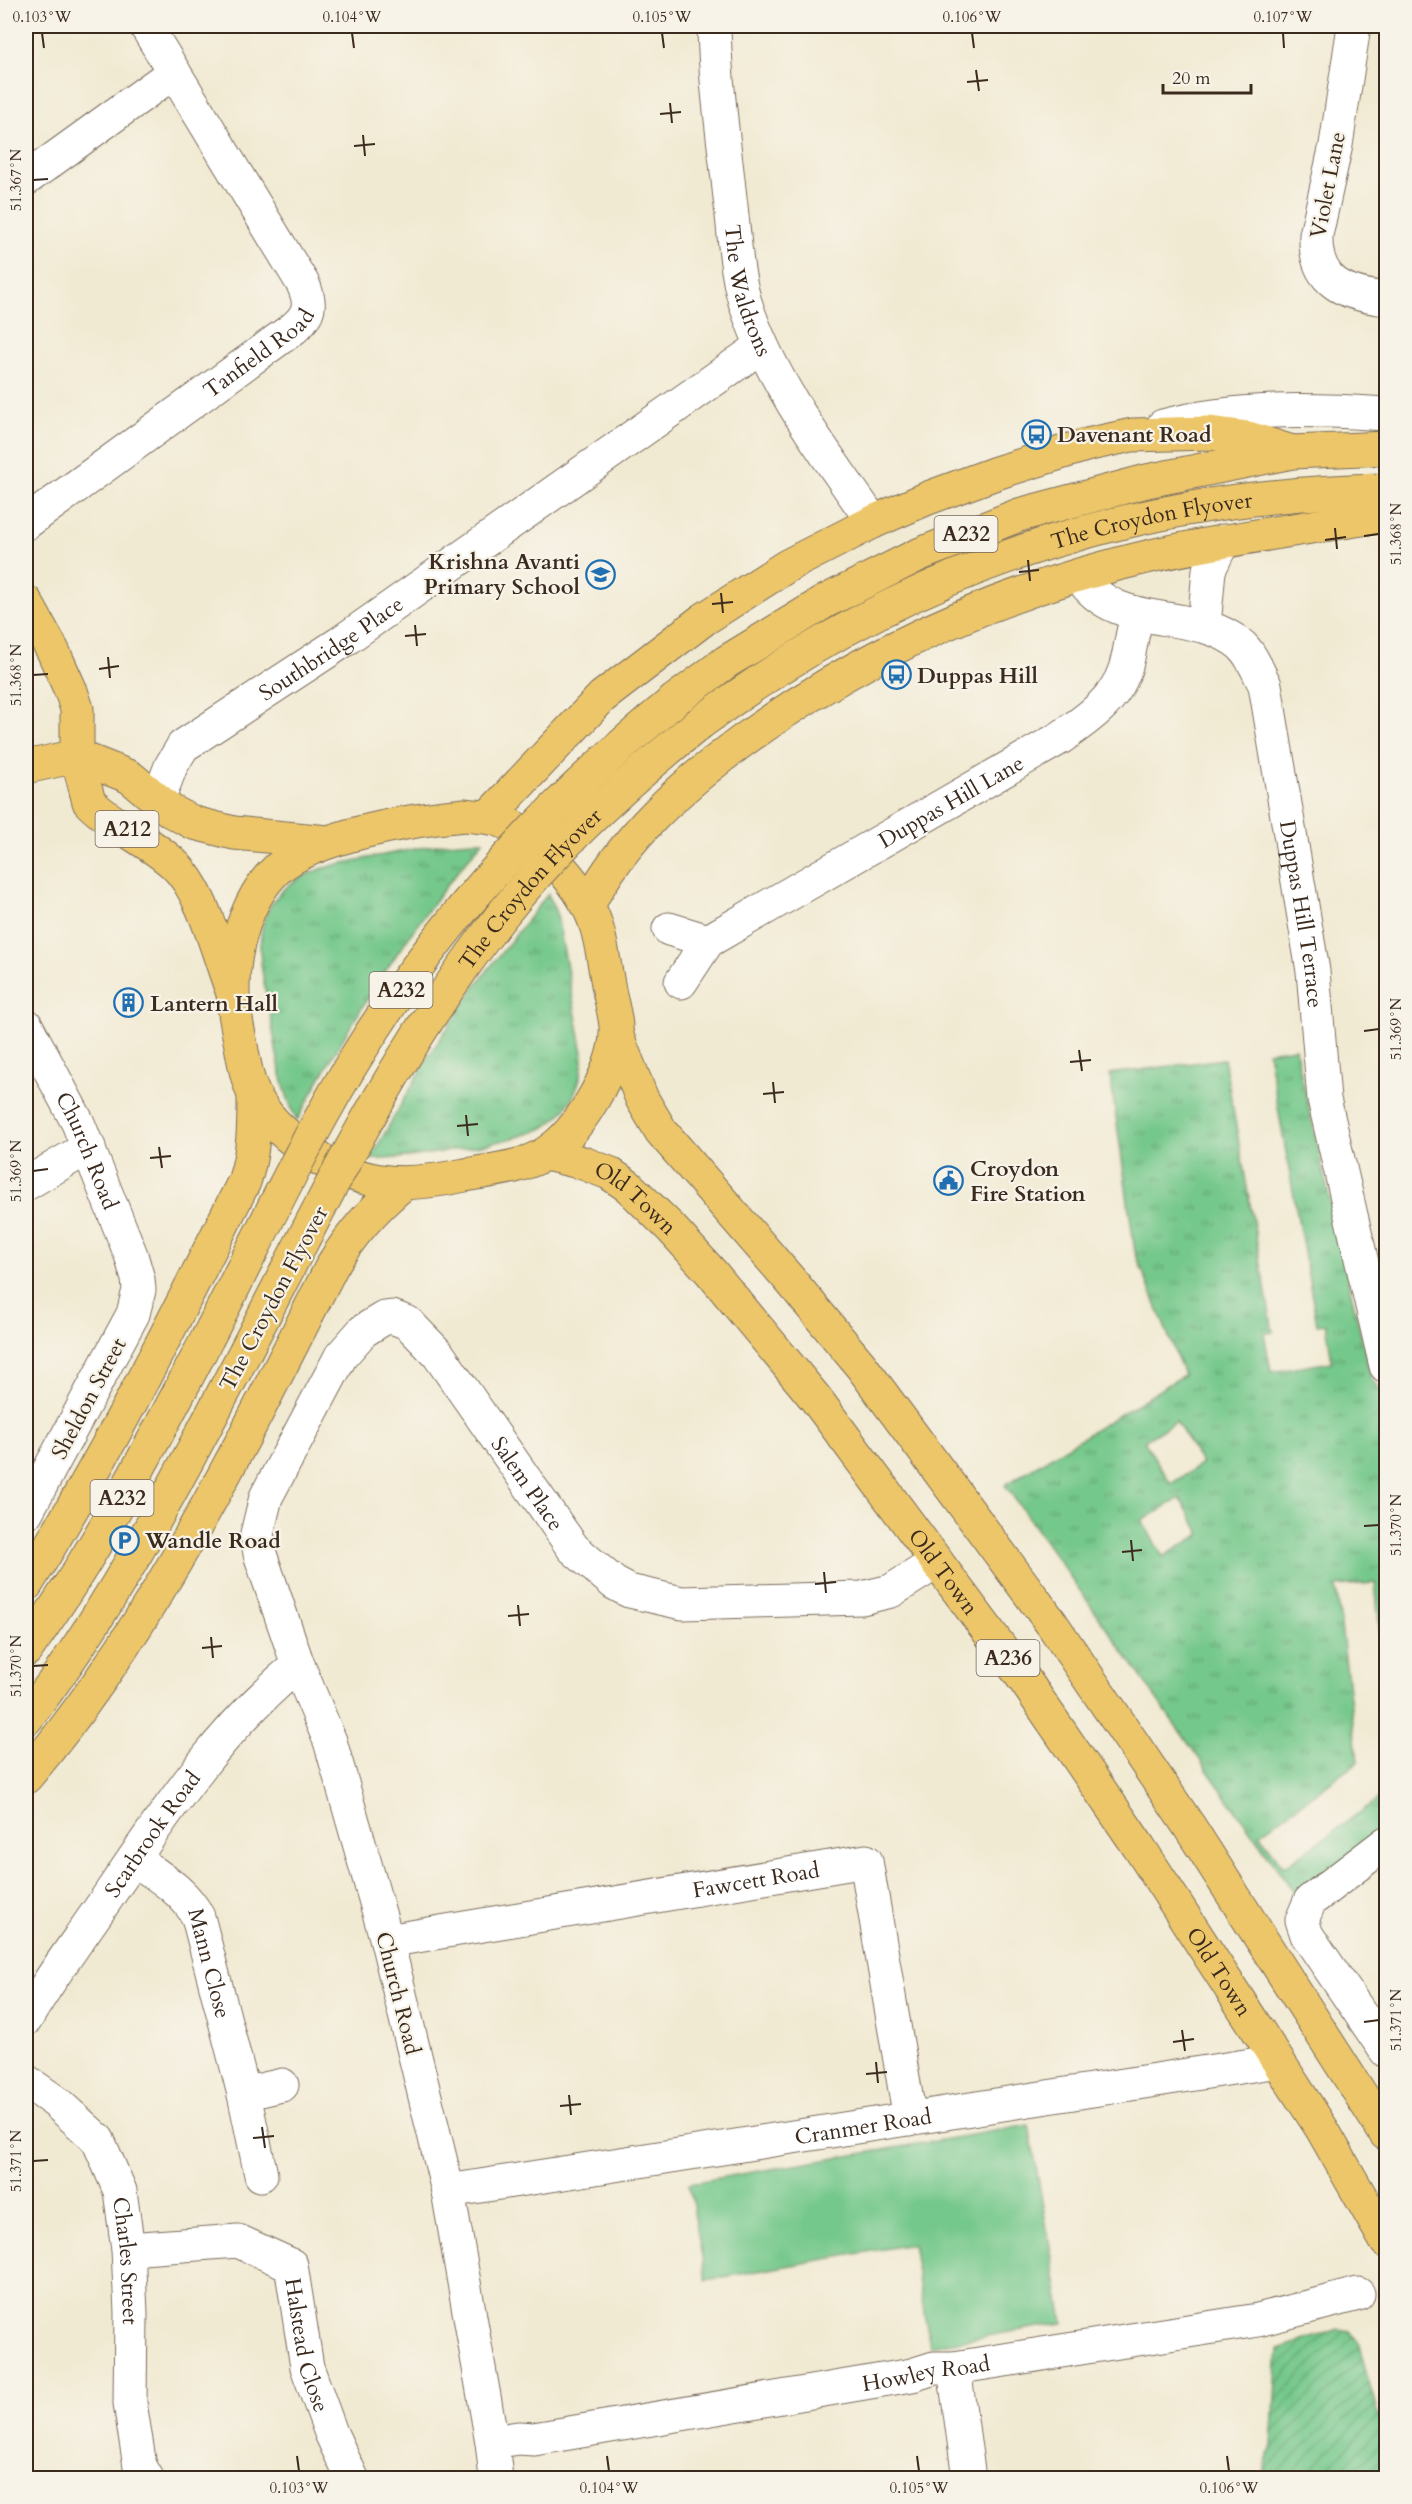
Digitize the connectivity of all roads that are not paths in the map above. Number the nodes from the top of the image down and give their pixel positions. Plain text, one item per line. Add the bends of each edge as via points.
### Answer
1 (146, 26) edge
2 (714, 26) edge
3 (1354, 26) edge
4 (174, 72) junction
5 (26, 179) edge
6 (1386, 299) edge
7 (762, 346) junction
8 (1386, 414) edge
9 (1132, 435) junction
10 (1386, 448) edge
11 (1292, 452) junction
12 (1386, 490) edge
13 (1386, 515) edge
14 (873, 522) junction
15 (26, 524) edge
16 (1223, 542) junction
17 (1080, 576) junction
18 (26, 602) edge
19 (1138, 615) junction
20 (1204, 626) junction
21 (77, 756) junction
22 (26, 768) edge
23 (158, 800) junction
24 (488, 817) junction
25 (331, 842) junction
26 (588, 905) junction
27 (669, 928) dead end
28 (708, 941) junction
29 (681, 982) dead end
30 (232, 993) junction
31 (26, 1025) edge
32 (616, 1034) junction
33 (254, 1096) junction
34 (89, 1147) junction
35 (546, 1154) junction
36 (26, 1184) edge
37 (403, 1184) junction
38 (138, 1279) joint
39 (1386, 1366) edge
40 (26, 1513) edge
41 (258, 1521) joint
42 (937, 1562) junction
43 (34, 1572) edge
44 (26, 1650) edge
45 (297, 1665) junction
46 (26, 1719) edge
47 (26, 1777) edge
48 (1386, 1843) edge
49 (134, 1859) junction
50 (387, 1941) junction
51 (26, 2019) edge
52 (1386, 2051) edge
53 (1277, 2061) junction
54 (26, 2081) edge
55 (282, 2085) dead end
56 (244, 2094) junction
57 (910, 2119) junction
58 (1386, 2134) edge
59 (261, 2175) dead end
60 (448, 2191) junction
61 (1386, 2241) edge
62 (128, 2249) junction
63 (1358, 2294) dead end
64 (954, 2368) junction
65 (492, 2442) junction
66 (147, 2478) edge
67 (352, 2478) edge
68 (496, 2478) edge
69 (969, 2478) edge

1 - 4 street, Tanfield Road
2 - 7 street, The Waldrons via 739,271 747,309
3 - 6 street, Violet Lane via 1315,249 1317,261 1332,282 1353,292
4 - 5 street
4 - 15 street, Tanfield Road via 303,284 308,295 307,313 294,328
7 - 14 street, The Waldrons via 800,417
7 - 23 street, Southbridge Place via 340,643 183,746
8 - 9 street via 1245,412 1184,421
9 - 11 main road via 1210,433 1248,438
9 - 14 main road via 996,473
10 - 11 main road, The Croydon Flyover / A232
11 - 44 main road, The Croydon Flyover / A232, bridge via 1077,498 964,535 908,560 826,601 726,662 594,770 520,844 449,927 362,1047 113,1515
12 - 46 main road, The Croydon Flyover / A232, bridge via 1304,492 1212,503 1114,524 1015,553 921,591 826,639 783,664 658,756 549,861 504,913 414,1039 360,1131 133,1560 80,1645
13 - 16 main road
14 - 24 main road via 787,567 704,619 602,697
16 - 17 main road
16 - 20 street via 1209,570
17 - 19 street, Duppas Hill Terrace via 1089,590 1103,600
17 - 26 main road via 1027,592 918,635 798,702 718,759 673,798 617,857
18 - 21 main road via 72,691 77,710
19 - 20 street, Duppas Hill Terrace
19 - 28 street, Duppas Hill Lane via 1118,687 1092,716
20 - 39 street, Duppas Hill Terrace via 1243,646 1264,685 1313,971 1324,1099
21 - 22 main road
21 - 23 main road, A212 via 120,772
21 - 30 main road, A212 via 89,802 173,863 195,892
23 - 25 main road, A212 via 182,818 219,830
24 - 25 main road via 440,817
24 - 26 main road via 505,822 539,847
25 - 30 main road via 301,853 277,869 263,886 242,931
26 - 32 main road via 602,949
27 - 28 street
28 - 29 street, Duppas Hill Lane
30 - 33 main road
31 - 34 street, Church Road
32 - 35 main road via 607,1068 591,1102 574,1128
32 - 58 main road, A236 via 646,1108 666,1139 862,1368 1052,1624 1189,1826
33 - 37 main road via 291,1140 324,1161 359,1177
33 - 43 main road via 254,1140 244,1182 159,1349
34 - 36 street
34 - 38 street, Church Road
35 - 37 main road via 512,1166
35 - 42 main road, Old Town / A236 via 583,1162 609,1173 671,1228 816,1399
37 - 47 main road via 350,1236 171,1567 81,1708
38 - 40 street, Sheldon Street via 133,1314
41 - 42 street, Salem Place via 266,1497 341,1356 363,1331 392,1317 408,1323 438,1354 573,1548 600,1573 629,1591 682,1603 862,1598 897,1588
41 - 45 street, Church Road via 260,1554
42 - 53 main road, Old Town / A236 via 1133,1837
45 - 49 street, Scarbrook Road via 252,1705 193,1775
45 - 50 street, Church Road via 330,1741
48 - 52 street via 1310,1901 1302,1920 1307,1935
49 - 51 street, Scarbrook Road
49 - 56 street, Mann Close via 178,1891 198,1917
50 - 57 street, Fawcett Road via 866,1861
50 - 60 street, Church Road
53 - 57 street, Cranmer Road
53 - 61 main road, Old Town / A236 via 1322,2129
54 - 62 street, Charles Street via 98,2140 120,2191
55 - 56 street
56 - 59 street, Mann Close
57 - 60 street, Cranmer Road
60 - 65 street, Church Road
62 - 66 street, Charles Street via 130,2403 141,2466
62 - 67 street, Halstead Close via 238,2241 291,2265 307,2367 330,2433
63 - 64 street, Howley Road via 1258,2320
64 - 65 street, Howley Road via 934,2368 912,2375 534,2439
64 - 69 street
65 - 68 street, Church Road

